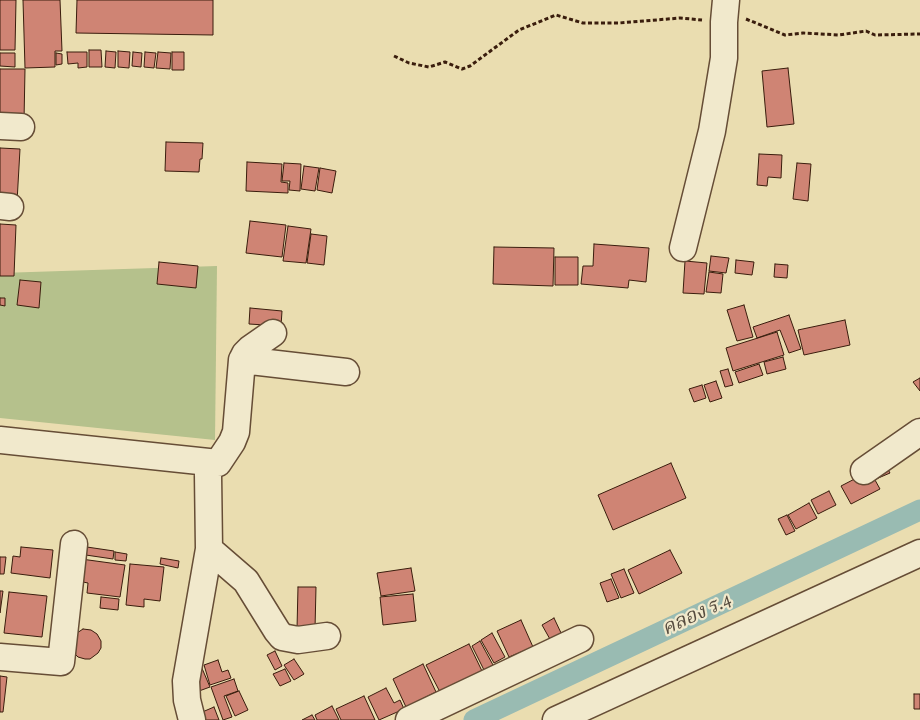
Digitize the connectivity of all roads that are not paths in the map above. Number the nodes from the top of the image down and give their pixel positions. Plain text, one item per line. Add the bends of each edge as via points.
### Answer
1 (725, 11) edge
2 (683, 248) dead end
3 (273, 333) dead end
4 (242, 360) junction
5 (346, 372) dead end
6 (920, 432) edge
7 (0, 440) edge
8 (218, 463) junction
9 (864, 471) dead end
10 (74, 544) dead end
11 (209, 549) junction
12 (920, 553) edge
13 (327, 636) dead end
14 (580, 639) dead end
15 (0, 657) edge
16 (192, 720) edge
17 (409, 720) edge
18 (556, 720) edge

1 - 2 street via 724,58 712,131
3 - 4 street via 250,349
4 - 5 street
4 - 8 street via 236,432
6 - 9 street
7 - 8 street
8 - 11 street via 212,464 208,474
10 - 15 street via 61,662
11 - 13 street via 246,581 282,637 298,640
11 - 16 street via 186,681
12 - 18 street
14 - 17 street

